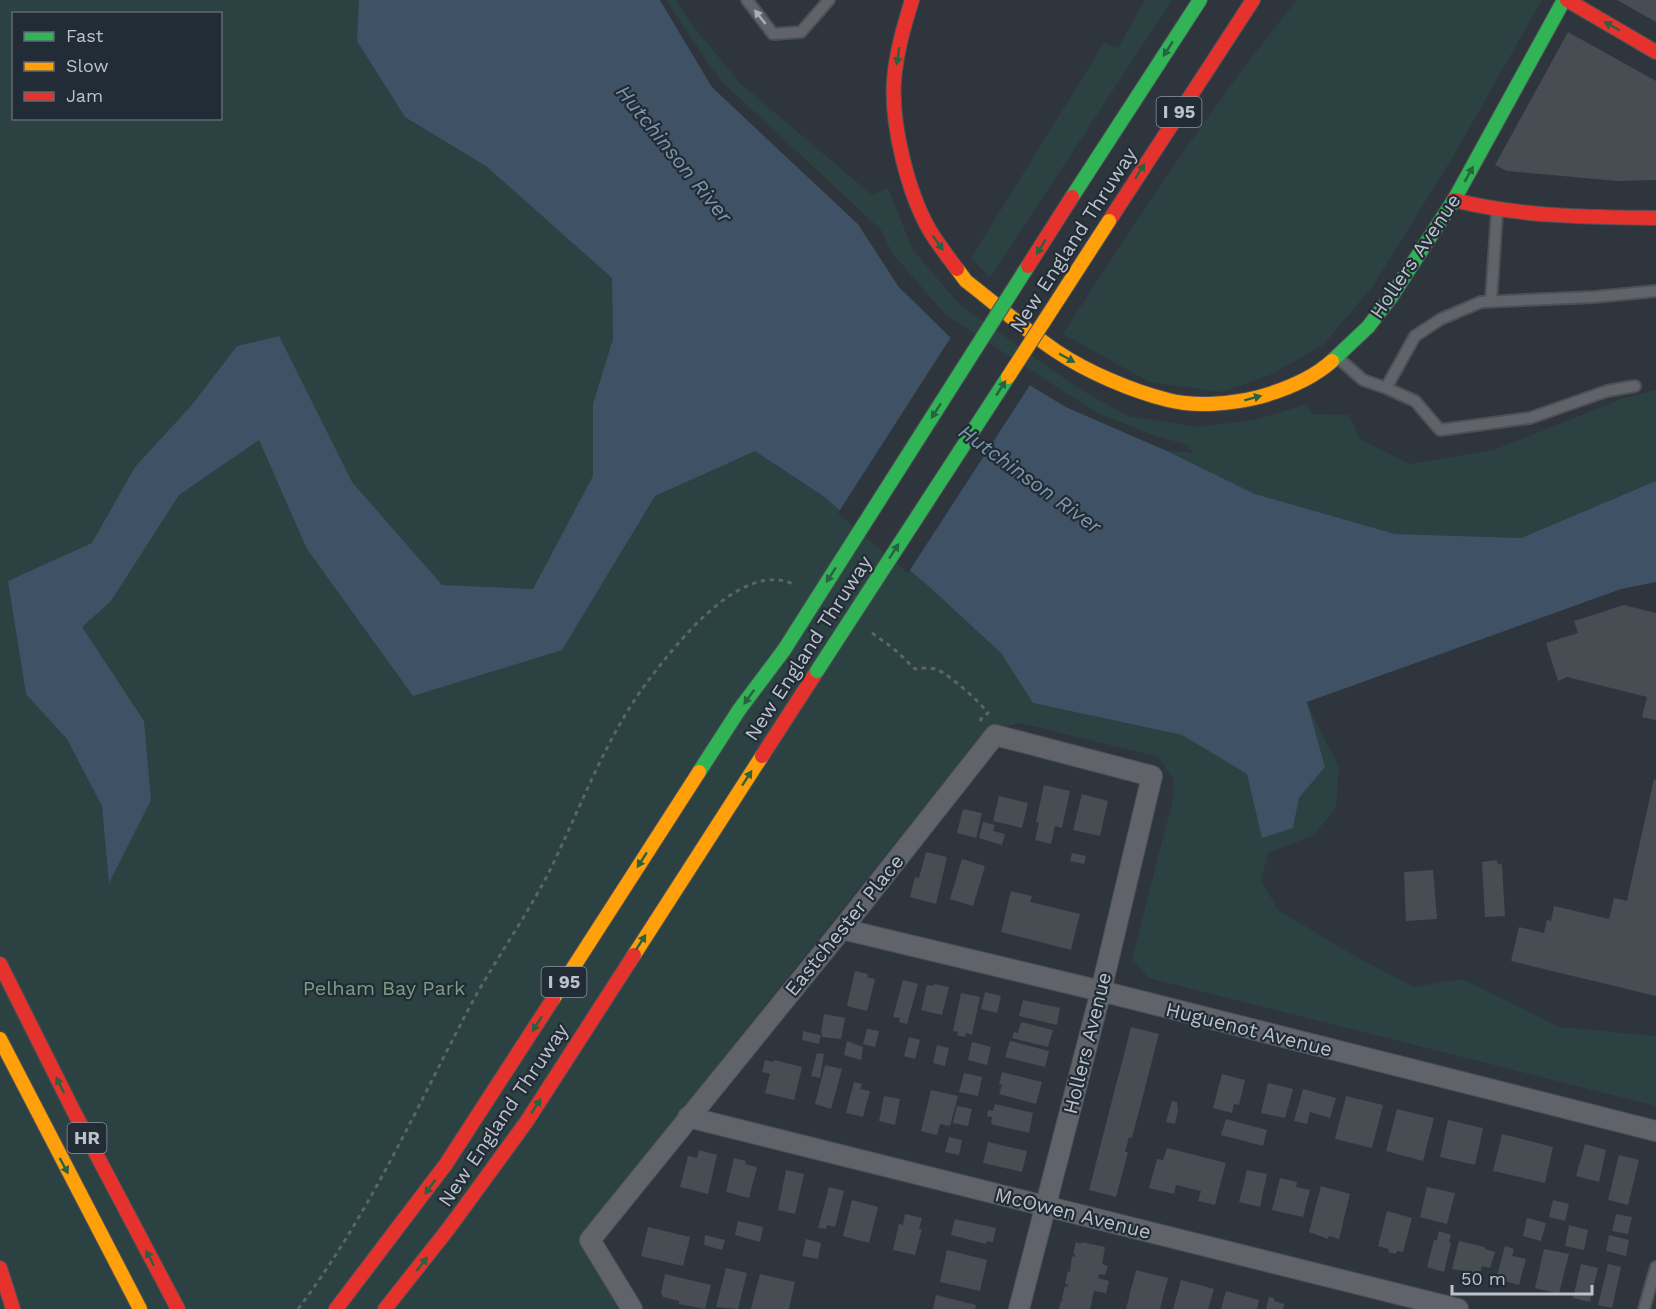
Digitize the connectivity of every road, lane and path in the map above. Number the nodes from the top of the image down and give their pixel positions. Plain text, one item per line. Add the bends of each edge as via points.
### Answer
1 (747, 0) edge
2 (829, 0) edge
3 (912, 0) edge
4 (1200, 0) edge
5 (1565, 0) edge
6 (1253, 1) edge
7 (1656, 52) edge
8 (1454, 200) junction
9 (1497, 210) junction
10 (1656, 218) edge
11 (1656, 291) edge
12 (1491, 301) junction
13 (1337, 356) junction
14 (1635, 386) dead end
15 (1386, 388) junction
16 (1152, 776) joint
17 (842, 928) junction
18 (0, 964) edge
19 (1101, 991) junction
20 (0, 1039) edge
21 (688, 1117) junction
22 (1656, 1131) edge
23 (1046, 1206) junction
24 (1656, 1267) edge
25 (0, 1268) edge
26 (13, 1309) edge
27 (140, 1309) edge
28 (178, 1309) edge
29 (336, 1309) edge
30 (385, 1309) edge
31 (632, 1309) edge
32 (1019, 1309) edge
33 (1458, 1309) edge
34 (1644, 1309) edge

2 -> 1 lane via 801,32 773,34
3 -> 13 main road, Hollers Avenue via 894,82 897,134 912,191 930,231 966,281 1056,351 1125,386 1170,401 1220,405 1278,392
4 -> 29 main road, New England Thruway / I 95, bridge via 784,650 739,711 446,1164
7 -> 5 main road
8 -> 5 main road, Hollers Avenue
30 -> 6 main road, New England Thruway / I 95, bridge via 526,1121
8 - 9 main road
8 - 13 main road, Hollers Avenue via 1391,297 1368,327
9 - 10 main road
9 - 12 lane
11 - 12 lane
12 - 15 lane via 1451,315 1415,336
13 - 15 lane via 1363,380
14 - 15 lane via 1606,391 1530,418 1440,430 1415,401
16 - 17 street, Eastchester Place via 995,735
16 - 19 street, Hollers Avenue
17 - 19 street, Huguenot Avenue
17 - 21 street, Eastchester Place
28 -> 18 main road, HR
19 - 22 street, Huguenot Avenue
19 - 23 street, Hollers Avenue
20 -> 27 main road, HR
21 - 23 street, McOwen Avenue
21 - 31 street, Eastchester Place via 590,1240
23 - 32 street, Hollers Avenue
23 - 33 street, McOwen Avenue
24 - 34 lane
25 - 26 main road

